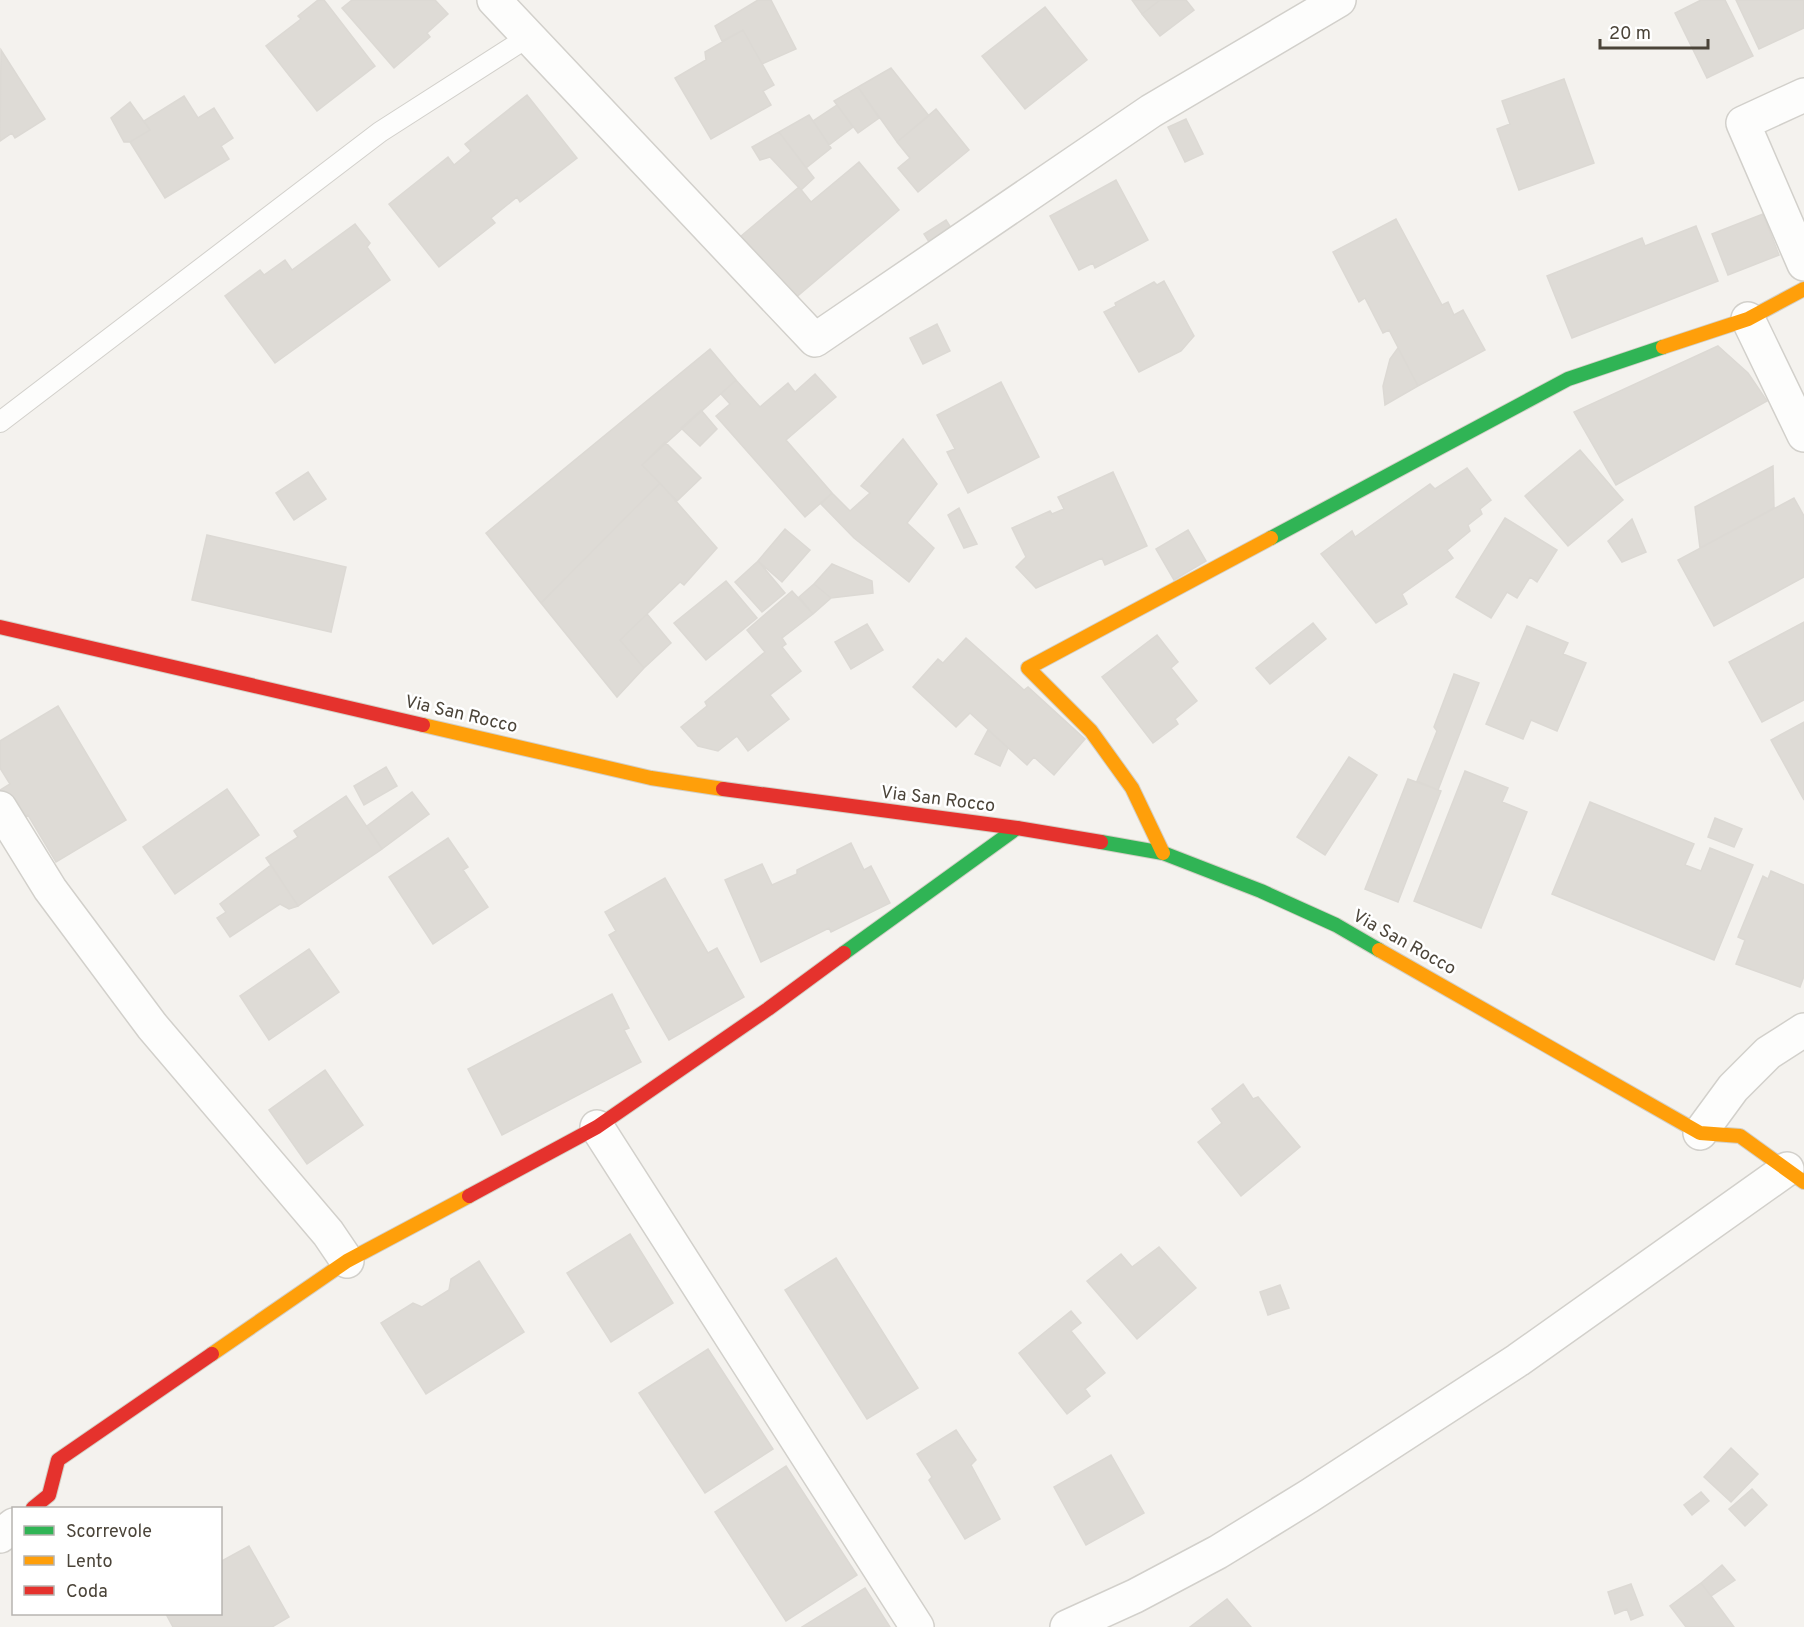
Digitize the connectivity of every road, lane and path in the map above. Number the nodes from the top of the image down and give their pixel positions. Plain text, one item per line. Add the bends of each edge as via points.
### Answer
1 (495, 0) edge
2 (1339, 0) edge
3 (528, 37) junction
4 (1804, 95) edge
5 (1804, 264) edge
6 (1804, 290) edge
7 (1748, 319) junction
8 (0, 422) edge
9 (1804, 435) edge
10 (0, 627) edge
11 (0, 808) edge
12 (1017, 828) junction
13 (1163, 853) junction
14 (1804, 1030) edge
15 (597, 1127) junction
16 (1700, 1133) junction
17 (1796, 1176) edge
18 (347, 1261) junction
19 (35, 1507) edge
20 (12, 1527) edge
21 (0, 1536) edge
22 (917, 1627) edge
23 (1067, 1627) edge

1 - 3 street
2 - 3 street via 1151,111 815,339
3 - 8 lane via 380,132
4 - 5 street via 1743,123
6 - 7 street
7 - 9 street
7 - 13 street via 1568,379 1028,668 1091,731 1132,788
10 - 12 street, Via San Rocco via 651,778
11 - 18 street via 50,889 152,1026 328,1233
12 - 13 street, Via San Rocco
12 - 15 street via 768,1009
13 - 16 street, Via San Rocco via 1261,891 1336,926
14 - 16 street via 1768,1053 1733,1088
15 - 18 street
15 - 22 street
16 - 17 street, Via San Rocco via 1740,1136
17 - 23 street via 1309,1496 1218,1552
18 - 19 street via 58,1460 49,1495
20 - 21 street

